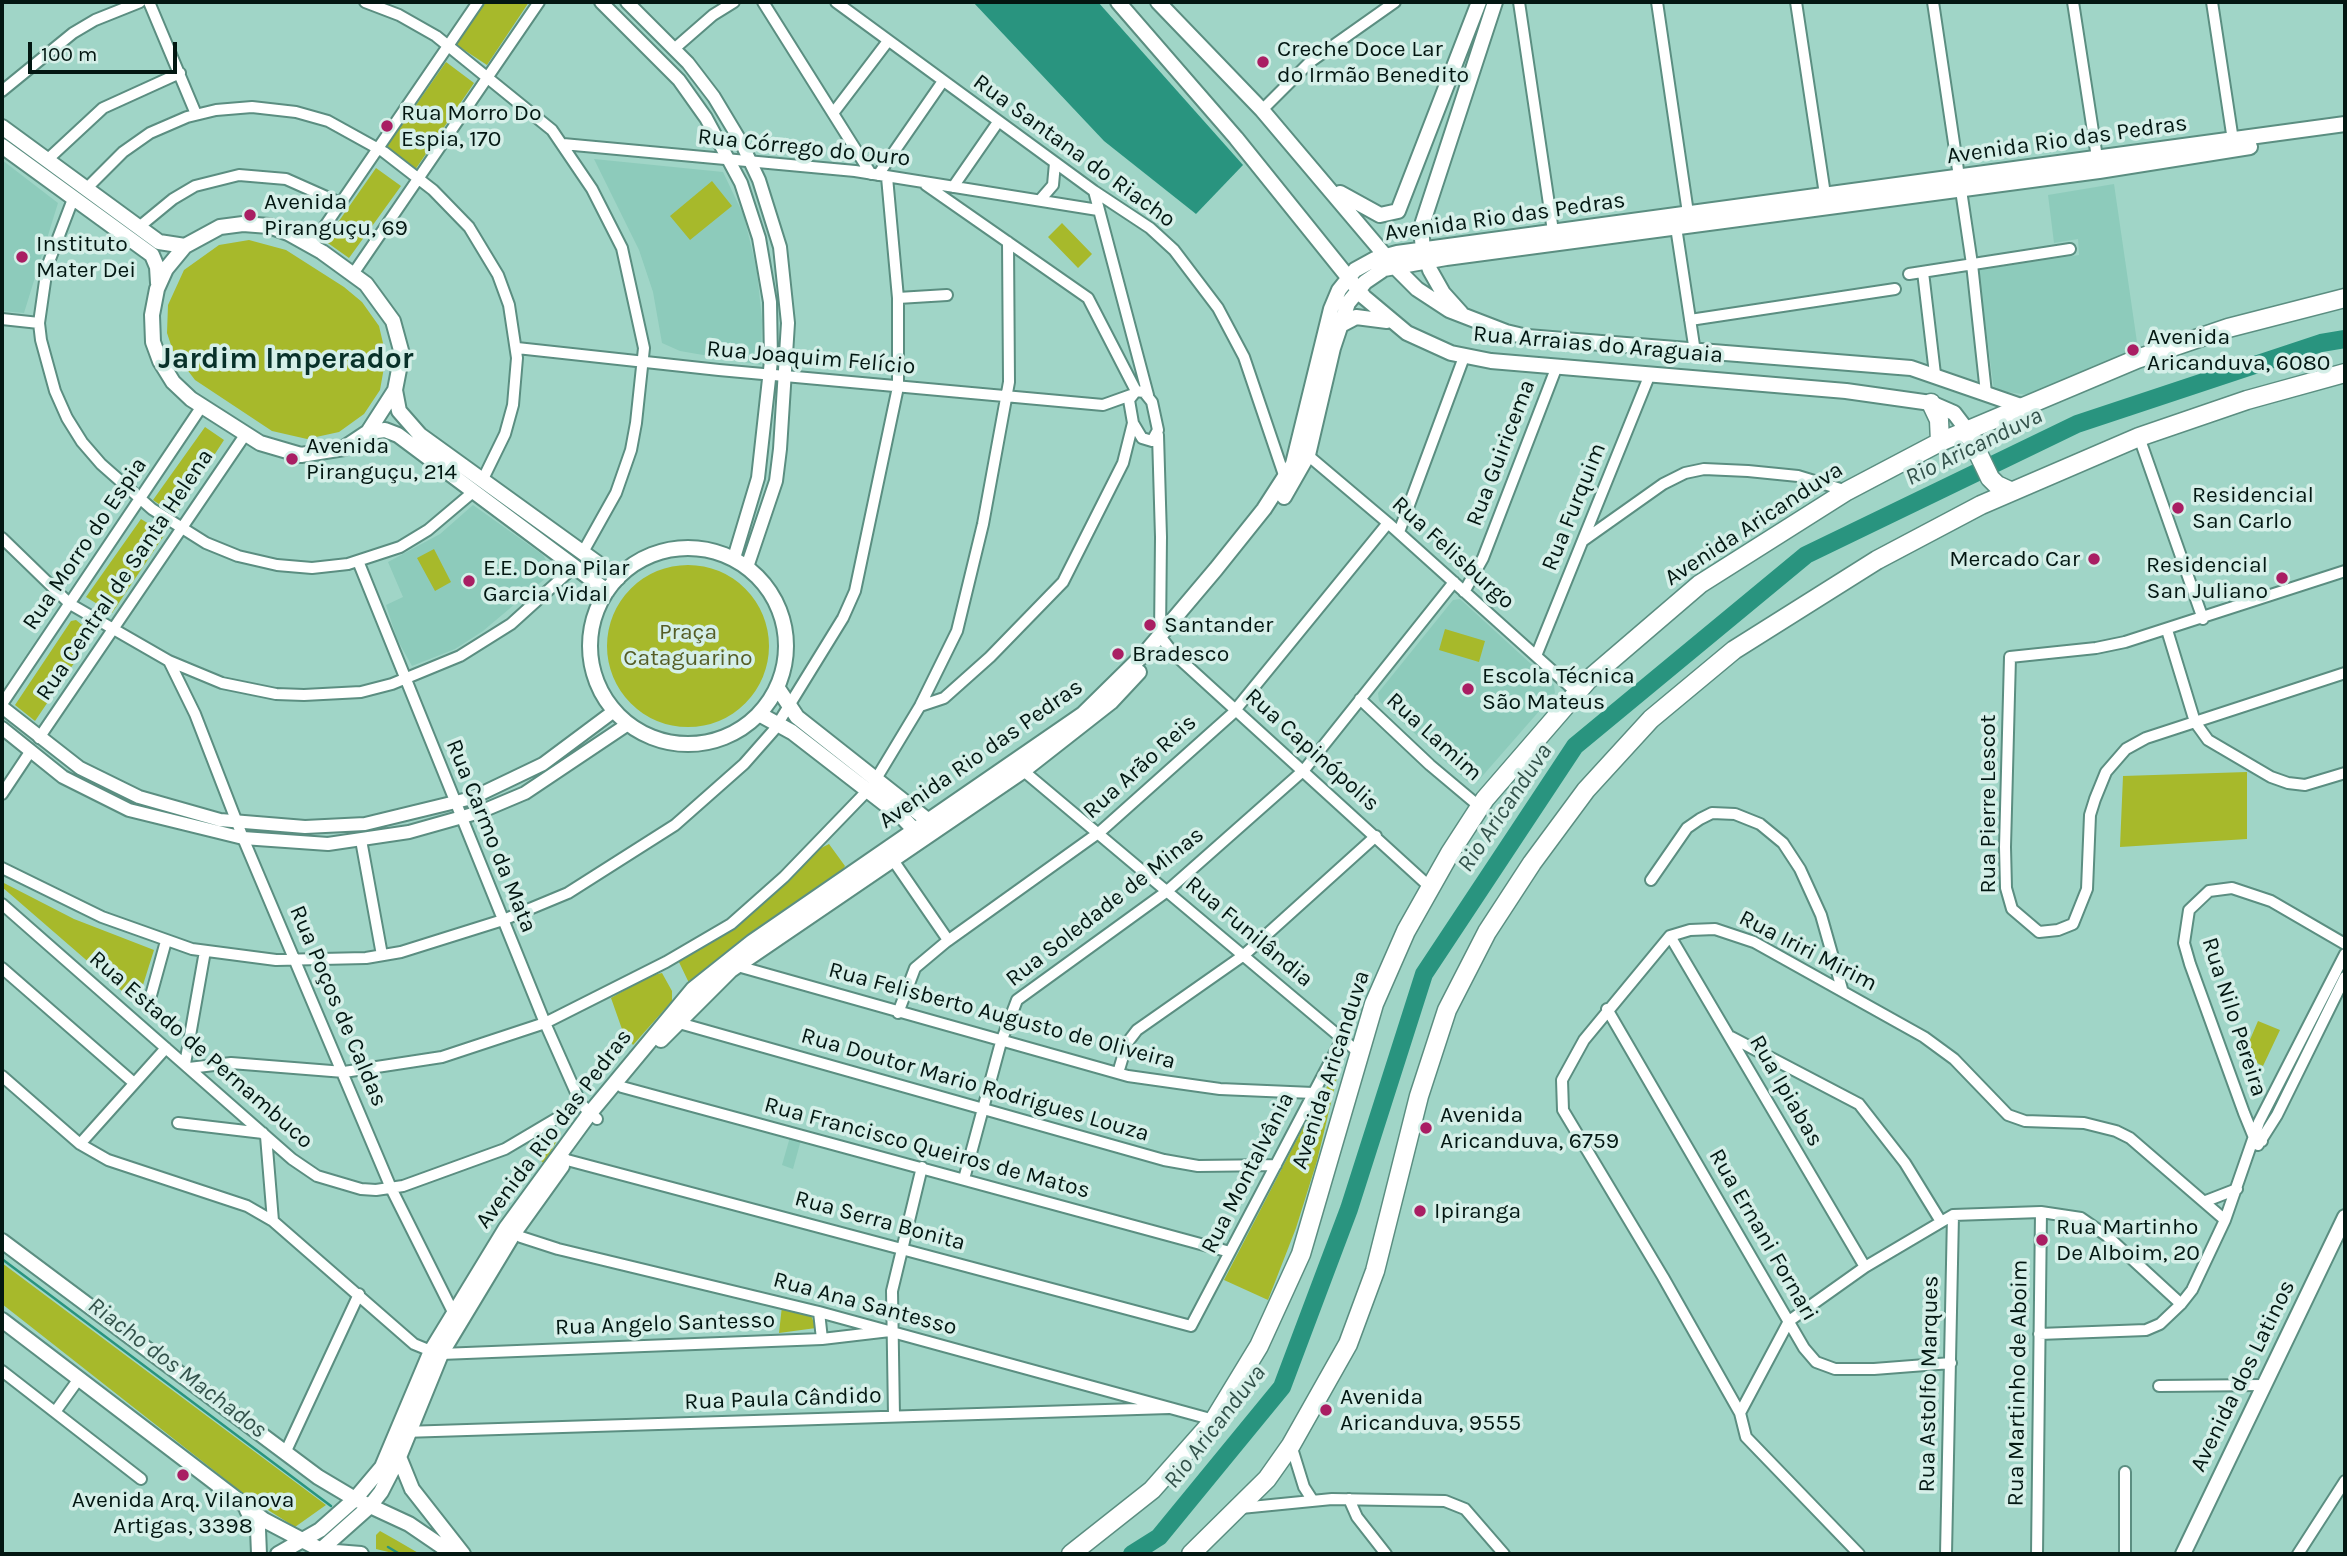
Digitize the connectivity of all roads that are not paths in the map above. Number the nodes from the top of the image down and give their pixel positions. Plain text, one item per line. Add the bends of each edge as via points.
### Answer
1 (140, 2) edge
2 (149, 2) edge
3 (365, 2) edge
4 (478, 2) edge
5 (539, 2) edge
6 (601, 2) edge
7 (627, 2) edge
8 (734, 2) edge
9 (763, 2) edge
10 (836, 2) edge
11 (1118, 2) edge
12 (1158, 2) edge
13 (1395, 2) edge
14 (1479, 2) edge
15 (1495, 2) edge
16 (1519, 2) edge
17 (1657, 2) edge
18 (1796, 2) edge
19 (1933, 2) edge
20 (2073, 2) edge
21 (2212, 2) edge
22 (888, 41) junction
23 (448, 46) junction
24 (674, 49) junction
25 (180, 73) junction
26 (488, 77) junction
27 (943, 81) junction
28 (2, 91) edge
29 (1262, 110) junction
30 (834, 112) junction
31 (196, 114) junction
32 (998, 122) junction
33 (2345, 124) edge
34 (2, 127) edge
35 (2345, 133) edge
36 (563, 144) junction
37 (2234, 144) junction
38 (2, 146) edge
39 (377, 148) junction
40 (47, 160) junction
41 (730, 160) junction
42 (750, 162) junction
43 (1055, 163) junction
44 (2098, 165) junction
45 (878, 175) junction
46 (419, 179) junction
47 (1324, 180) junction
48 (924, 183) junction
49 (1961, 183) junction
50 (953, 187) junction
51 (87, 188) junction
52 (1094, 191) junction
53 (1405, 198) junction
54 (73, 199) junction
55 (1040, 200) junction
56 (1826, 201) junction
57 (340, 203) junction
58 (1098, 210) junction
59 (1688, 213) junction
60 (1424, 214) junction
61 (139, 227) junction
62 (1676, 227) junction
63 (1554, 238) junction
64 (1008, 242) junction
65 (312, 245) junction
66 (185, 246) junction
67 (2070, 249) dead end
68 (1425, 255) junction
69 (1390, 261) junction
70 (1972, 264) junction
71 (1923, 272) junction
72 (353, 274) junction
73 (1909, 274) dead end
74 (1347, 277) junction
75 (158, 284) junction
76 (1895, 289) dead end
77 (1358, 290) junction
78 (947, 295) dead end
79 (898, 298) junction
80 (2345, 298) edge
81 (1467, 318) junction
82 (2, 319) edge
83 (1690, 320) junction
84 (1390, 321) junction
85 (39, 323) junction
86 (1339, 326) junction
87 (517, 348) junction
88 (1695, 352) junction
89 (1464, 357) junction
90 (644, 363) junction
91 (1557, 366) junction
92 (2345, 373) edge
93 (1650, 374) junction
94 (1935, 374) junction
95 (769, 375) junction
96 (787, 376) junction
97 (898, 387) junction
98 (396, 390) junction
99 (1133, 393) junction
100 (1986, 393) junction
101 (1148, 395) junction
102 (1006, 397) junction
103 (1931, 403) junction
104 (1103, 404) junction
105 (202, 406) junction
106 (2021, 406) junction
107 (1132, 420) junction
108 (1967, 430) junction
109 (368, 432) junction
110 (245, 435) junction
111 (2139, 437) junction
112 (1150, 439) junction
113 (1940, 442) junction
114 (1304, 452) junction
115 (1123, 463) junction
116 (483, 479) junction
117 (1287, 484) junction
118 (1847, 491) junction
119 (2010, 491) junction
120 (473, 492) junction
121 (141, 500) junction
122 (1388, 523) junction
123 (182, 529) junction
124 (1399, 532) junction
125 (2, 538) edge
126 (1584, 540) junction
127 (583, 552) junction
128 (734, 558) junction
129 (358, 561) junction
130 (574, 566) junction
131 (747, 567) junction
132 (2345, 571) edge
133 (618, 578) junction
134 (1454, 582) junction
135 (607, 591) junction
136 (1464, 592) junction
137 (70, 604) junction
138 (2203, 619) junction
139 (113, 629) junction
140 (2167, 630) junction
141 (1163, 639) junction
142 (1536, 656) junction
143 (169, 661) junction
144 (194, 673) junction
145 (2345, 673) edge
146 (405, 679) junction
147 (778, 687) junction
148 (1576, 692) junction
149 (1360, 699) junction
150 (189, 702) junction
151 (2, 705) edge
152 (920, 706) junction
153 (789, 708) junction
154 (1236, 709) junction
155 (614, 710) junction
156 (759, 714) junction
157 (779, 722) junction
158 (2195, 722) junction
159 (628, 724) junction
160 (2, 728) edge
161 (39, 738) junction
162 (30, 752) junction
163 (1020, 767) junction
164 (1304, 770) junction
165 (2345, 773) edge
166 (872, 785) junction
167 (2, 794) edge
168 (455, 804) junction
169 (1480, 807) junction
170 (461, 817) junction
171 (237, 822) junction
172 (933, 825) junction
173 (1099, 833) junction
174 (919, 835) junction
175 (1376, 836) junction
176 (243, 838) junction
177 (362, 840) junction
178 (893, 860) junction
179 (2, 868) edge
180 (1651, 880) dead end
181 (1430, 888) junction
182 (1168, 891) junction
183 (2, 904) edge
184 (503, 920) junction
185 (1670, 936) junction
186 (948, 940) junction
187 (166, 941) junction
188 (2345, 944) edge
189 (205, 951) junction
190 (2345, 954) edge
191 (383, 955) junction
192 (1244, 956) junction
193 (296, 960) junction
194 (731, 964) junction
195 (2, 968) edge
196 (2345, 977) edge
197 (1842, 989) junction
198 (2328, 996) junction
199 (150, 999) dead end
200 (1607, 1009) junction
201 (898, 1013) junction
202 (671, 1020) junction
203 (545, 1023) junction
204 (1731, 1037) junction
205 (1342, 1039) junction
206 (1001, 1042) junction
207 (2298, 1044) junction
208 (166, 1048) junction
209 (2309, 1049) junction
210 (1358, 1052) junction
211 (187, 1066) junction
212 (344, 1072) junction
213 (1118, 1073) junction
214 (2, 1076) edge
215 (134, 1083) junction
216 (619, 1084) junction
217 (1313, 1093) junction
218 (982, 1109) junction
219 (589, 1112) junction
220 (178, 1123) dead end
221 (264, 1135) junction
222 (2258, 1138) junction
223 (80, 1144) junction
224 (563, 1157) junction
225 (1276, 1165) junction
226 (922, 1167) junction
227 (964, 1179) junction
228 (391, 1188) junction
229 (2236, 1189) junction
230 (2206, 1201) junction
231 (2041, 1212) junction
232 (1953, 1215) junction
233 (2345, 1217) edge
234 (1940, 1220) junction
235 (2225, 1220) junction
236 (274, 1221) junction
237 (510, 1230) junction
238 (5, 1244) edge
239 (900, 1248) junction
240 (1230, 1252) junction
241 (1865, 1268) junction
242 (359, 1294) junction
243 (2181, 1304) junction
244 (819, 1312) junction
245 (457, 1316) junction
246 (2, 1320) edge
247 (1788, 1321) junction
248 (1191, 1326) joint
249 (890, 1331) junction
250 (2039, 1334) junction
251 (822, 1339) junction
252 (436, 1352) junction
253 (1951, 1363) junction
254 (2, 1371) edge
255 (78, 1380) junction
256 (2264, 1385) junction
257 (2159, 1386) dead end
258 (1104, 1390) junction
259 (1169, 1408) junction
260 (1101, 1411) junction
261 (55, 1412) junction
262 (1740, 1413) junction
263 (894, 1416) junction
264 (1214, 1420) junction
265 (403, 1432) junction
266 (1292, 1445) junction
267 (286, 1451) junction
268 (399, 1457) junction
269 (2126, 1472) dead end
270 (141, 1479) dead end
271 (2345, 1481) edge
272 (355, 1499) junction
273 (1349, 1499) junction
274 (1313, 1502) junction
275 (370, 1506) junction
276 (1241, 1508) junction
277 (247, 1509) junction
278 (303, 1542) junction
279 (1853, 1552) edge
280 (319, 1553) edge
281 (259, 1554) edge
282 (278, 1554) edge
283 (360, 1554) edge
284 (453, 1554) edge
285 (463, 1554) edge
286 (1071, 1554) edge
287 (1191, 1554) edge
288 (1386, 1554) edge
289 (1504, 1554) edge
290 (1946, 1554) edge
291 (2036, 1554) edge
292 (2125, 1554) edge
293 (2183, 1554) edge
294 (2298, 1554) edge

1 - 28 street via 73,33
2 - 25 street
3 - 23 street via 399,15
4 - 23 street
5 - 26 street
6 - 41 street via 679,80
7 - 24 street
8 - 24 street
9 - 30 street
10 - 22 street, Rua Santana do Riacho
11 - 74 main road, Rua Arraias do Araguaia via 1236,138
12 - 29 main road, Rua Arraias do Araguaia
13 - 29 street via 1326,49
14 - 53 main road
15 - 60 main road
16 - 63 street
17 - 59 street
18 - 56 street
19 - 49 street
20 - 44 street
21 - 37 street
22 - 27 street, Rua Santana do Riacho
22 - 30 street
23 - 26 street
23 - 39 street
24 - 42 street via 714,97
25 - 31 street
25 - 40 street via 103,108
26 - 36 street
26 - 46 street
27 - 32 street, Rua Santana do Riacho
27 - 45 street
29 - 47 main road, Rua Arraias do Araguaia
30 - 45 street
31 - 39 street via 252,107 296,111 328,121
31 - 51 street via 123,152
32 - 43 street, Rua Santana do Riacho
32 - 50 street
33 - 37 main road, Avenida Rio das Pedras
34 - 40 main road
35 - 37 main road, Avenida Rio das Pedras
36 - 41 street, Rua Córrego do Ouro
36 - 90 street via 622,248 635,293
37 - 44 main road, Avenida Rio das Pedras
38 - 54 main road
39 - 46 street
39 - 57 street
40 - 51 main road
41 - 42 street, Rua Córrego do Ouro
41 - 95 street via 753,215 766,272
42 - 45 street, Rua Córrego do Ouro
42 - 96 street via 780,247 789,323
43 - 52 street, Rua Santana do Riacho
43 - 55 street via 1053,185
44 - 49 main road, Avenida Rio das Pedras
45 - 48 street, Rua Córrego do Ouro
45 - 79 street
46 - 72 street
46 - 87 street via 453,210 486,253 509,305
47 - 53 main road via 1380,215 1393,214
47 - 69 main road, Rua Arraias do Araguaia
48 - 50 street, Rua Córrego do Ouro
48 - 64 street
49 - 56 main road, Avenida Rio das Pedras
49 - 70 street
50 - 55 street, Rua Córrego do Ouro
51 - 61 main road
52 - 58 street
52 - 117 street, Rua Santana do Riacho via 1174,250 1218,308 1244,357
53 - 60 main road via 1408,211
54 - 75 main road via 152,255
54 - 85 street via 47,267
55 - 58 street, Rua Córrego do Ouro
56 - 59 main road, Avenida Rio das Pedras
56 - 62 main road, Avenida Rio das Pedras
57 - 61 street via 286,179 240,175 195,186
57 - 65 street
58 - 101 street
59 - 63 main road, Avenida Rio das Pedras
60 - 68 main road
61 - 66 main road via 159,242
62 - 63 main road, Avenida Rio das Pedras
62 - 83 street
63 - 68 main road, Avenida Rio das Pedras
64 - 99 street via 1088,298
64 - 102 street
65 - 66 main road via 269,226 243,224 220,227
65 - 72 main road
66 - 75 main road
67 - 70 street
68 - 69 main road, Avenida Rio das Pedras
68 - 81 main road via 1443,293
69 - 74 main road, Avenida Rio das Pedras
69 - 77 main road, Avenida Rio das Pedras
69 - 81 main road, Rua Arraias do Araguaia via 1433,302
70 - 71 street
70 - 100 street
71 - 73 street
71 - 94 street
72 - 98 main road via 380,299 397,330 402,364
74 - 77 main road, Rua Arraias do Araguaia
74 - 114 main road, Avenida Rio das Pedras via 1331,309
75 - 105 main road via 152,328 160,361 173,382
76 - 83 street
77 - 84 main road, Rua Arraias do Araguaia
77 - 86 main road, Avenida Rio das Pedras
78 - 79 street
79 - 97 street
80 - 106 highway, Avenida Aricanduva via 2228,328
81 - 88 main road, Rua Arraias do Araguaia via 1527,337
82 - 85 street
83 - 88 street
84 - 86 main road via 1356,317
84 - 89 main road, Rua Arraias do Araguaia
85 - 121 street via 55,391 67,418 101,464
86 - 114 main road, Avenida Rio das Pedras
87 - 90 street, Rua Joaquim Felício
87 - 116 street via 513,405
88 - 94 main road, Rua Arraias do Araguaia via 1889,364
89 - 91 main road, Rua Arraias do Araguaia
89 - 124 street
90 - 95 street, Rua Joaquim Felício
90 - 127 street via 631,450 616,493
91 - 93 main road, Rua Arraias do Araguaia
91 - 136 street, Rua Guiricema via 1483,558
92 - 111 highway
93 - 103 main road, Rua Arraias do Araguaia
93 - 126 street, Rua Furquim
94 - 100 main road, Rua Arraias do Araguaia
95 - 96 street, Rua Joaquim Felício
95 - 128 street via 758,478
96 - 97 street, Rua Joaquim Felício
96 - 131 street via 776,481
97 - 102 street, Rua Joaquim Felício
97 - 153 street via 855,591
98 - 109 main road
98 - 116 main road via 399,411 409,425
99 - 101 street
99 - 104 street, Rua Joaquim Felício
99 - 107 street
100 - 106 main road, Rua Arraias do Araguaia
101 - 112 street via 1156,415
102 - 104 street, Rua Joaquim Felício
102 - 152 street via 983,524 957,631
103 - 108 main road, Rua Arraias do Araguaia via 1954,413
103 - 113 highway via 1940,420
104 - 107 street, Rua Joaquim Felício
105 - 110 main road
105 - 121 street, Rua Morro do Espia
106 - 108 highway, Avenida Aricanduva
107 - 112 street
107 - 115 street
108 - 113 highway, Avenida Aricanduva
108 - 119 highway via 1990,478
109 - 110 main road via 344,448 301,455
109 - 120 main road via 384,430 398,435
110 - 123 street, Rua Central de Santa Helena
111 - 119 highway
111 - 138 street
112 - 115 street
112 - 141 street via 1159,472
113 - 118 highway, Avenida Aricanduva
114 - 117 main road, Avenida Rio das Pedras
114 - 122 street, Rua Felisburgo
115 - 152 street via 1060,586 944,698
116 - 127 main road
117 - 141 main road, Avenida Rio das Pedras
118 - 126 street via 1798,477 1748,471 1685,473
118 - 148 highway, Avenida Aricanduva via 1700,584
119 - 266 highway via 1877,560 1734,650 1651,719 1586,790 1487,932 1447,1010 1419,1096 1375,1271 1348,1344
120 - 129 street via 400,547
120 - 130 main road
121 - 123 street
121 - 137 street, Rua Morro do Espia
122 - 124 street, Rua Felisburgo
122 - 154 street, Rua Arão Reis
123 - 129 street via 238,556 277,565 312,568
123 - 139 street, Rua Central de Santa Helena
124 - 134 street, Rua Felisburgo
125 - 137 street
126 - 142 street, Rua Furquim
127 - 133 main road
128 - 131 main road
128 - 133 main road via 704,549 673,548 634,564
129 - 146 street, Rua Carmo da Mata
130 - 135 main road
130 - 146 street via 486,642
131 - 147 main road via 774,596 784,621 785,661
132 - 138 street
133 - 135 main road
134 - 136 street, Rua Felisburgo
134 - 149 street, Rua Soledade de Minas
135 - 155 main road via 593,625 592,661 596,679
136 - 142 street, Rua Felisburgo
137 - 139 street
137 - 151 street, Rua Morro do Espia
138 - 140 street
139 - 143 street
139 - 161 street, Rua Central de Santa Helena
140 - 158 street
140 - 158 street, Rua Pierre Lescot via 2096,649 2010,657 2006,888 2012,909 2039,932 2067,928 2078,915 2087,889 2090,815 2114,758 2146,738
141 - 154 street, Rua Capinópolis
141 - 163 main road, Avenida Rio das Pedras via 1111,702
142 - 148 street, Rua Felisburgo
143 - 144 street
143 - 150 street, Rua Poços de Caldas
144 - 146 street via 252,690 304,695 361,692
144 - 150 street
145 - 158 street, Rua Pierre Lescot
146 - 168 street, Rua Carmo da Mata
147 - 153 main road
147 - 156 main road
148 - 169 highway, Avenida Aricanduva
149 - 164 street, Rua Soledade de Minas
149 - 169 street, Rua Lamim
150 - 171 street, Rua Poços de Caldas
151 - 161 street
152 - 166 street
153 - 157 street
153 - 166 main road
154 - 164 street, Rua Capinópolis
154 - 173 street, Rua Arão Reis
155 - 159 main road
155 - 168 street via 543,764
156 - 157 main road
156 - 159 main road via 730,735 695,744 660,740
157 - 166 main road
157 - 184 street via 744,764 675,825 568,893
158 - 165 street via 2214,744 2288,783 2305,785
159 - 170 street via 525,793
160 - 162 street
161 - 171 street via 80,768 126,791
162 - 167 street
162 - 176 street via 63,777 129,810
163 - 172 main road, Avenida Rio das Pedras
163 - 173 street, Rua Funilândia
164 - 175 street, Rua Capinópolis
164 - 182 street, Rua Soledade de Minas
166 - 172 main road
166 - 174 main road
166 - 203 street via 784,877 731,924
168 - 170 street, Rua Carmo da Mata
168 - 171 street via 334,827
169 - 181 highway, Avenida Aricanduva
170 - 177 street
170 - 184 street, Rua Carmo da Mata
171 - 176 street, Rua Poços de Caldas
172 - 174 main road, Avenida Rio das Pedras
173 - 182 street, Rua Funilândia
173 - 186 street, Rua Arão Reis
174 - 178 main road, Avenida Rio das Pedras
174 - 194 main road, Avenida Rio das Pedras
175 - 181 street, Rua Capinópolis
175 - 192 street
176 - 177 street via 328,844
176 - 193 street, Rua Poços de Caldas
177 - 191 street
178 - 186 street
178 - 194 main road, Avenida Rio das Pedras
179 - 187 street via 55,896
180 - 197 street via 1687,828 1700,819 1723,813 1760,824 1783,843 1800,869 1821,915
181 - 210 highway, Avenida Aricanduva via 1406,931
182 - 192 street, Rua Funilândia
182 - 206 street, Rua Soledade de Minas via 1022,995
183 - 208 street, Rua Estado de Pernambuco
184 - 191 street
184 - 203 street, Rua Carmo da Mata
185 - 197 street, Rua Iriri Mirim via 1704,929 1738,935
185 - 200 street
185 - 204 street, Rua Ipiabas
186 - 201 street, Rua Arão Reis via 912,972
187 - 189 street
187 - 199 street
188 - 222 street, Rua Nilo Pereira via 2271,901 2232,888 2209,891 2189,910 2184,943 2190,964
189 - 193 street
189 - 211 street
190 - 198 street
191 - 193 street
192 - 205 street, Rua Funilândia
192 - 213 street via 1137,1030 1127,1043
193 - 212 street, Rua Poços de Caldas
194 - 201 street, Rua Felisberto Augusto de Oliveira
194 - 202 main road, Avenida Rio das Pedras
195 - 215 street
196 - 198 street
197 - 230 street, Rua Iriri Mirim via 1954,1059 2008,1115 2116,1131 2145,1148
198 - 207 street
198 - 209 street
200 - 247 street, Rua Ernani Fornari
200 - 262 street via 1567,1067 1562,1080 1563,1110
201 - 206 street, Rua Felisberto Augusto de Oliveira
202 - 216 main road, Avenida Rio das Pedras
202 - 218 street, Rua Doutor Mario Rodrigues Louza
203 - 212 street via 442,1057
203 - 219 street, Rua Carmo da Mata
204 - 234 street via 1859,1104 1905,1163
204 - 241 street, Rua Ipiabas
205 - 210 street, Rua Funilândia
205 - 217 street, Rua Montalvânia
206 - 213 street, Rua Felisberto Augusto de Oliveira
206 - 218 street, Rua Soledade de Minas
207 - 209 street
207 - 222 street
208 - 211 street, Rua Estado de Pernambuco
208 - 215 street
209 - 222 street
210 - 264 highway, Avenida Aricanduva via 1301,1254 1259,1346
211 - 212 street via 231,1063
211 - 221 street, Rua Estado de Pernambuco
212 - 228 street, Rua Poços de Caldas
213 - 217 street, Rua Felisberto Augusto de Oliveira via 1220,1089
214 - 223 street
215 - 223 street
216 - 219 main road, Avenida Rio das Pedras
216 - 226 street, Rua Francisco Queiros de Matos
217 - 225 street, Rua Montalvânia
218 - 225 street, Rua Doutor Mario Rodrigues Louza via 1180,1164
218 - 227 street, Rua Soledade de Minas
219 - 224 main road, Avenida Rio das Pedras
219 - 228 street, Rua Estado de Pernambuco via 493,1154
220 - 221 street
221 - 228 street, Rua Estado de Pernambuco via 317,1176 361,1189
221 - 236 street
222 - 229 street
223 - 236 street via 108,1160 247,1206
224 - 237 main road, Avenida Rio das Pedras
224 - 239 street, Rua Serra Bonita
225 - 240 street, Rua Montalvânia
226 - 227 street, Rua Francisco Queiros de Matos
226 - 239 street
227 - 240 street, Rua Francisco Queiros de Matos
228 - 245 street, Rua Poços de Caldas
229 - 230 street
229 - 235 street
230 - 235 street, Rua Iriri Mirim
231 - 232 street
231 - 243 street via 2092,1224
231 - 250 street, Rua Martinho de Aboim
232 - 234 street
232 - 253 street, Rua Astolfo Marques
233 - 256 main road, Avenida dos Latinos
234 - 241 street
235 - 243 street
236 - 242 street
237 - 244 street, Rua Ana Santesso via 558,1249
237 - 245 main road, Avenida Rio das Pedras
238 - 267 main road
239 - 248 street, Rua Serra Bonita
239 - 249 street
240 - 248 street, Rua Montalvânia
241 - 247 street
242 - 252 street via 414,1344
242 - 267 street
243 - 250 street via 2160,1324 2146,1330
244 - 249 street, Rua Ana Santesso
244 - 251 street
245 - 252 main road, Avenida Rio das Pedras
246 - 255 main road
247 - 253 street, Rua Ernani Fornari via 1804,1348 1826,1366 1874,1369
247 - 262 street
249 - 251 street, Rua Angelo Santesso
249 - 258 street, Rua Ana Santesso
249 - 263 street
250 - 291 street, Rua Martinho de Aboim
251 - 252 street, Rua Angelo Santesso
252 - 265 main road, Avenida Rio das Pedras
253 - 290 street, Rua Astolfo Marques
254 - 261 street
255 - 261 street
255 - 277 main road
256 - 257 street
256 - 293 main road, Avenida dos Latinos
258 - 259 street, Rua Ana Santesso
258 - 260 street
259 - 260 street, Rua Paula Cândido
259 - 264 street, Rua Ana Santesso
260 - 263 street, Rua Paula Cândido
261 - 270 street
262 - 279 street via 1746,1437 1759,1453
263 - 265 street, Rua Paula Cândido
264 - 286 highway, Avenida Aricanduva via 1152,1490
265 - 268 main road, Avenida Rio das Pedras
265 - 272 main road, Avenida Rio das Pedras
266 - 274 street
266 - 276 highway
267 - 272 main road
268 - 275 main road, Avenida Rio das Pedras
268 - 285 main road via 410,1485
269 - 292 street
271 - 294 street
272 - 275 main road
272 - 278 main road, Avenida Rio das Pedras
273 - 274 street
273 - 288 street
273 - 289 street via 1458,1505
274 - 276 street
275 - 280 main road, Avenida Rio das Pedras
275 - 284 main road via 409,1524
276 - 287 highway
277 - 278 main road
277 - 281 main road via 258,1529
278 - 280 main road
278 - 282 main road, Avenida Rio das Pedras
280 - 283 main road

